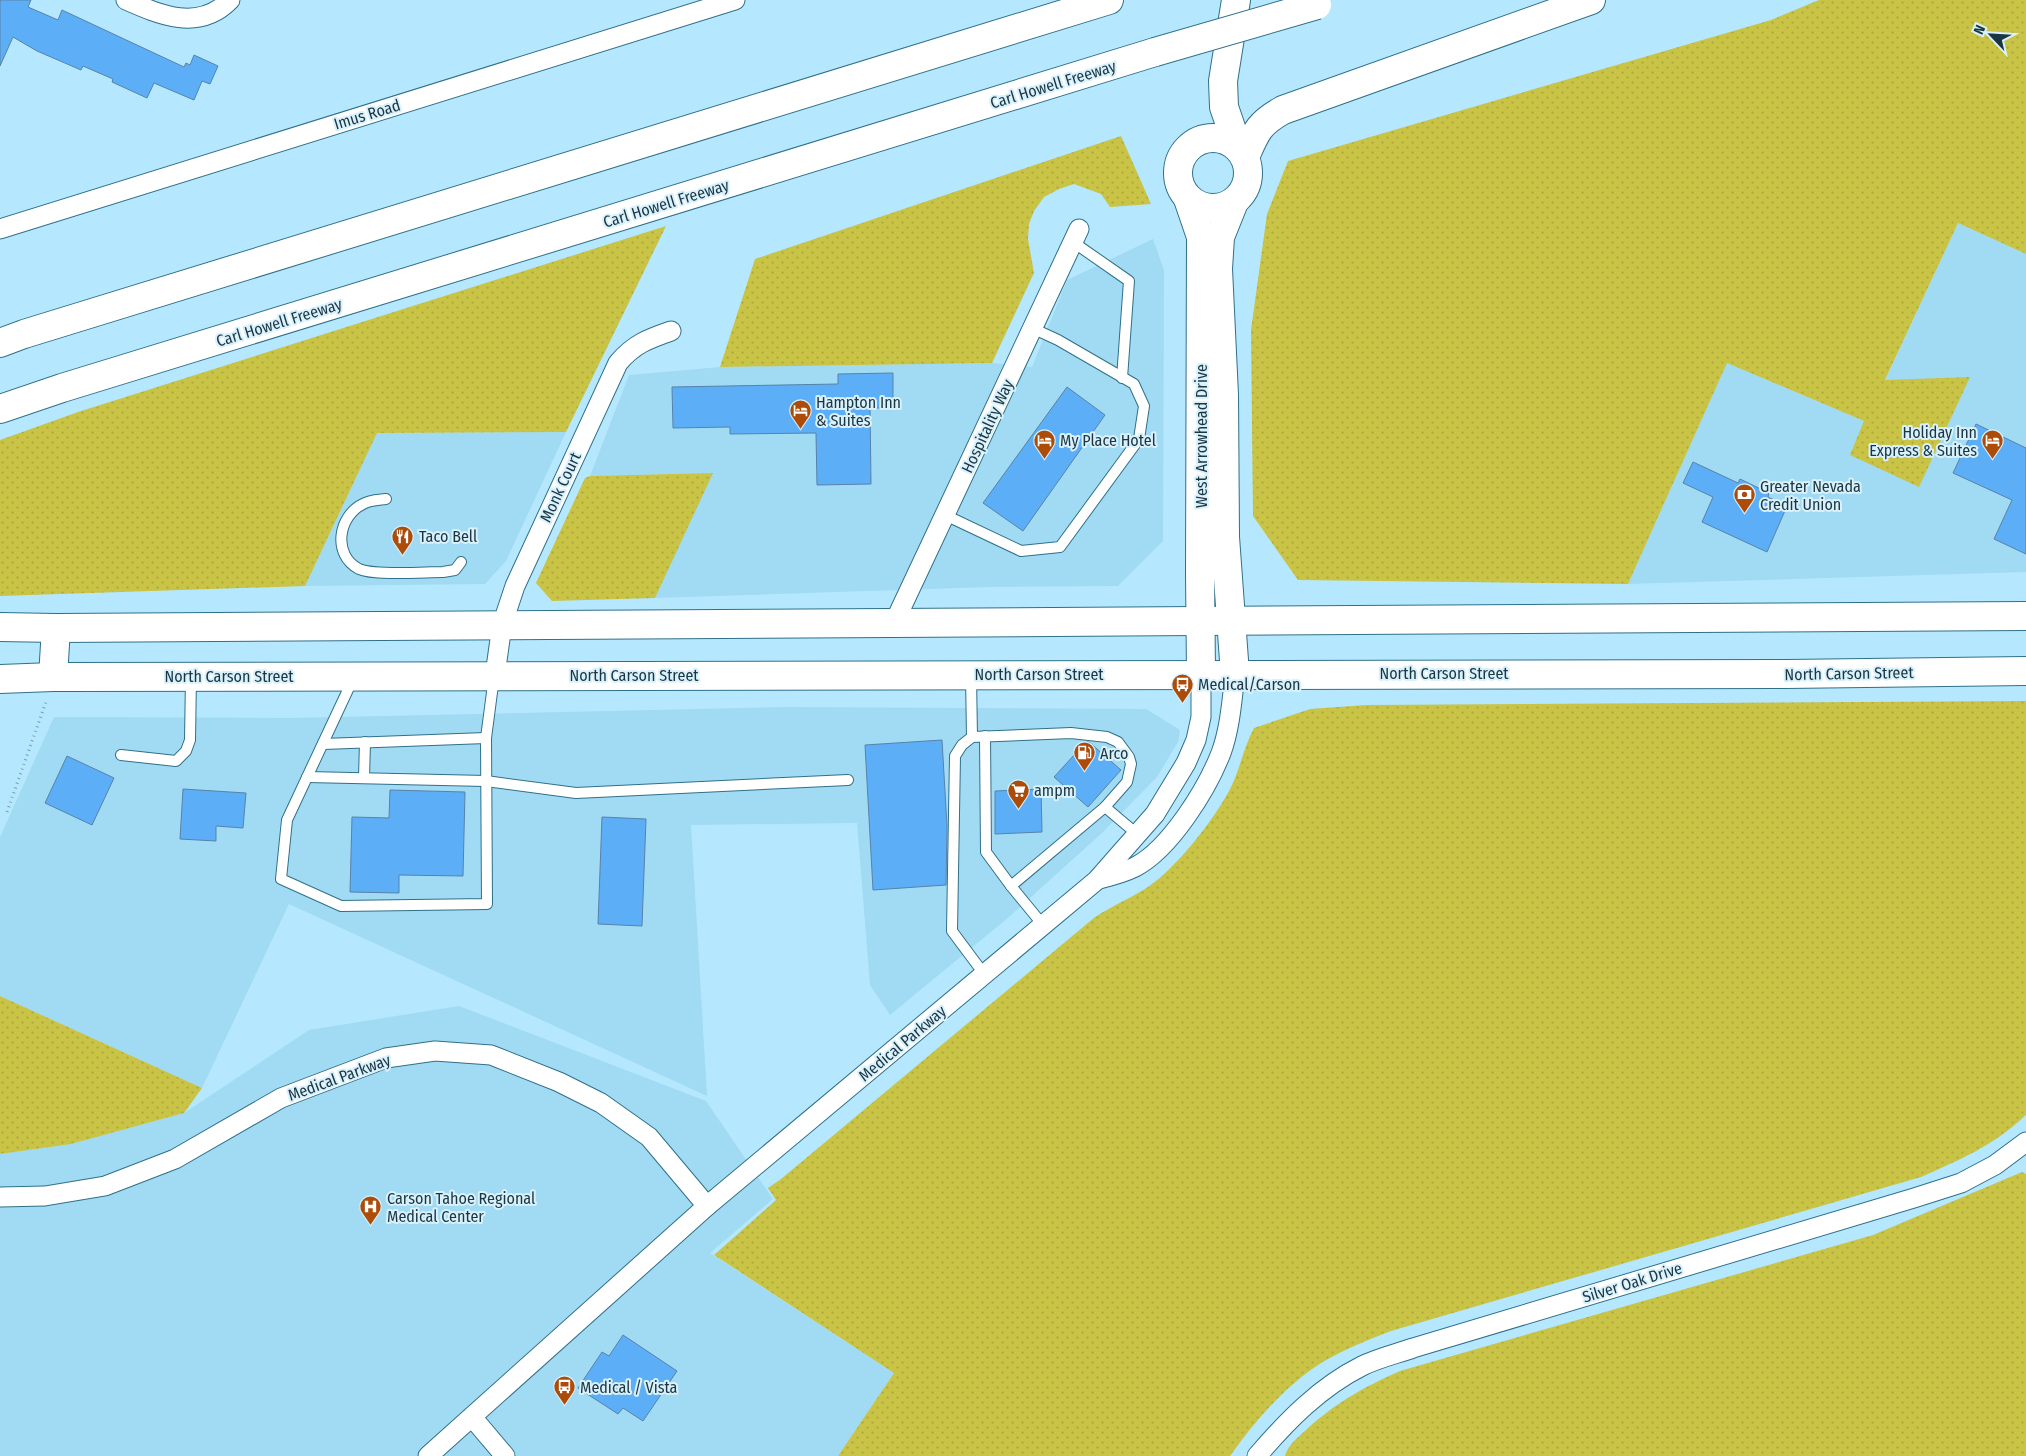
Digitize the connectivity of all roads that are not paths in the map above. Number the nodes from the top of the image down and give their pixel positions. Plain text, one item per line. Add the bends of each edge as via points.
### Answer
1 (126, 0) edge
2 (230, 0) edge
3 (735, 0) edge
4 (1109, 0) edge
5 (1236, 0) edge
6 (1591, 0) edge
7 (1325, 2) edge
8 (1223, 82) junction
9 (1193, 143) junction
10 (1241, 152) junction
11 (1188, 199) junction
12 (1234, 202) junction
13 (0, 229) edge
14 (1076, 236) joint
15 (1032, 328) junction
16 (671, 331) dead end
17 (0, 343) edge
18 (1122, 378) junction
19 (0, 410) edge
20 (386, 499) dead end
21 (945, 515) junction
22 (461, 562) dead end
23 (2026, 616) edge
24 (1232, 622) junction
25 (894, 623) junction
26 (1200, 623) junction
27 (502, 625) junction
28 (0, 627) edge
29 (56, 628) junction
30 (2026, 671) edge
31 (971, 674) junction
32 (1202, 674) junction
33 (1235, 674) junction
34 (495, 675) junction
35 (191, 676) junction
36 (354, 676) junction
37 (53, 677) junction
38 (0, 679) edge
39 (984, 736) junction
40 (972, 737) junction
41 (486, 738) junction
42 (366, 742) junction
43 (322, 744) junction
44 (122, 755) dead end
45 (307, 777) junction
46 (364, 778) junction
47 (848, 780) dead end
48 (486, 781) junction
49 (1105, 807) junction
50 (1137, 834) junction
51 (1097, 880) junction
52 (1011, 886) junction
53 (1043, 925) junction
54 (984, 974) junction
55 (2026, 1142) edge
56 (0, 1196) edge
57 (707, 1206) junction
58 (472, 1417) junction
59 (428, 1456) edge
60 (504, 1456) edge
61 (1257, 1456) edge

1 - 2 street via 158,14 197,18 220,9
3 - 13 street, Imus Road
4 - 17 main road
5 - 8 main road
6 - 10 main road via 1283,110 1266,119
7 - 19 main road, Carl Howell Freeway, bridge via 62,388
8 - 9 main road
8 - 10 main road via 1224,107
9 - 10 main road via 1207,138 1222,139
9 - 11 main road via 1183,154 1177,172 1178,184
10 - 12 main road via 1248,178 1244,190
11 - 12 main road via 1203,208 1216,209
11 - 26 main road, West Arrowhead Drive via 1201,237
12 - 24 main road, West Arrowhead Drive via 1220,237 1218,269 1224,395 1225,537
14 - 15 street, Hospitality Way
14 - 18 lane via 1130,281
15 - 18 lane
15 - 21 street, Hospitality Way
16 - 27 street, Monk Court via 630,349 618,363 515,586
18 - 21 lane via 1134,384 1144,406 1139,440 1060,547 1021,551
20 - 22 lane via 365,503 351,513 346,522 340,540 352,563 367,572 443,572 455,570
21 - 25 street, Hospitality Way
23 - 24 main road
24 - 26 main road
24 - 33 main road, West Arrowhead Drive
25 - 26 main road
25 - 27 main road
26 - 32 main road, West Arrowhead Drive
27 - 29 main road
27 - 34 street, Monk Court
28 - 29 main road
29 - 37 main road
30 - 33 main road, North Carson Street
31 - 32 main road, North Carson Street
31 - 34 main road, North Carson Street
31 - 40 lane
32 - 33 main road, North Carson Street
32 - 50 street, Medical Parkway via 1201,717 1196,740 1173,786
33 - 51 street, Medical Parkway via 1230,717 1221,752 1203,791 1156,852 1135,867
34 - 36 main road, North Carson Street
34 - 41 lane
35 - 36 main road, North Carson Street
35 - 37 main road, North Carson Street
35 - 44 lane via 190,740 186,751 176,761
36 - 43 lane
37 - 38 main road, North Carson Street
39 - 40 lane
39 - 49 lane via 1071,734 1107,737 1118,742 1131,764 1127,782
39 - 52 lane via 986,852
40 - 54 lane via 955,756 952,931
41 - 42 lane
41 - 48 lane
42 - 43 lane
42 - 46 lane
43 - 45 lane
45 - 46 lane
45 - 48 lane via 287,820 281,879 341,906 487,904
46 - 48 lane
47 - 48 lane via 576,793
49 - 50 lane
49 - 52 lane
50 - 51 street, Medical Parkway
51 - 53 street, Medical Parkway
52 - 53 lane
53 - 54 street, Medical Parkway
54 - 57 street, Medical Parkway
55 - 61 street, Silver Oak Drive via 1995,1165 1961,1183 1362,1366 1322,1392 1285,1424
56 - 57 street, Medical Parkway via 45,1196 105,1186 175,1159 281,1098 386,1058 435,1051 491,1055 601,1103 649,1137
57 - 58 street, Medical Parkway
58 - 59 street, Medical Parkway
58 - 60 street

